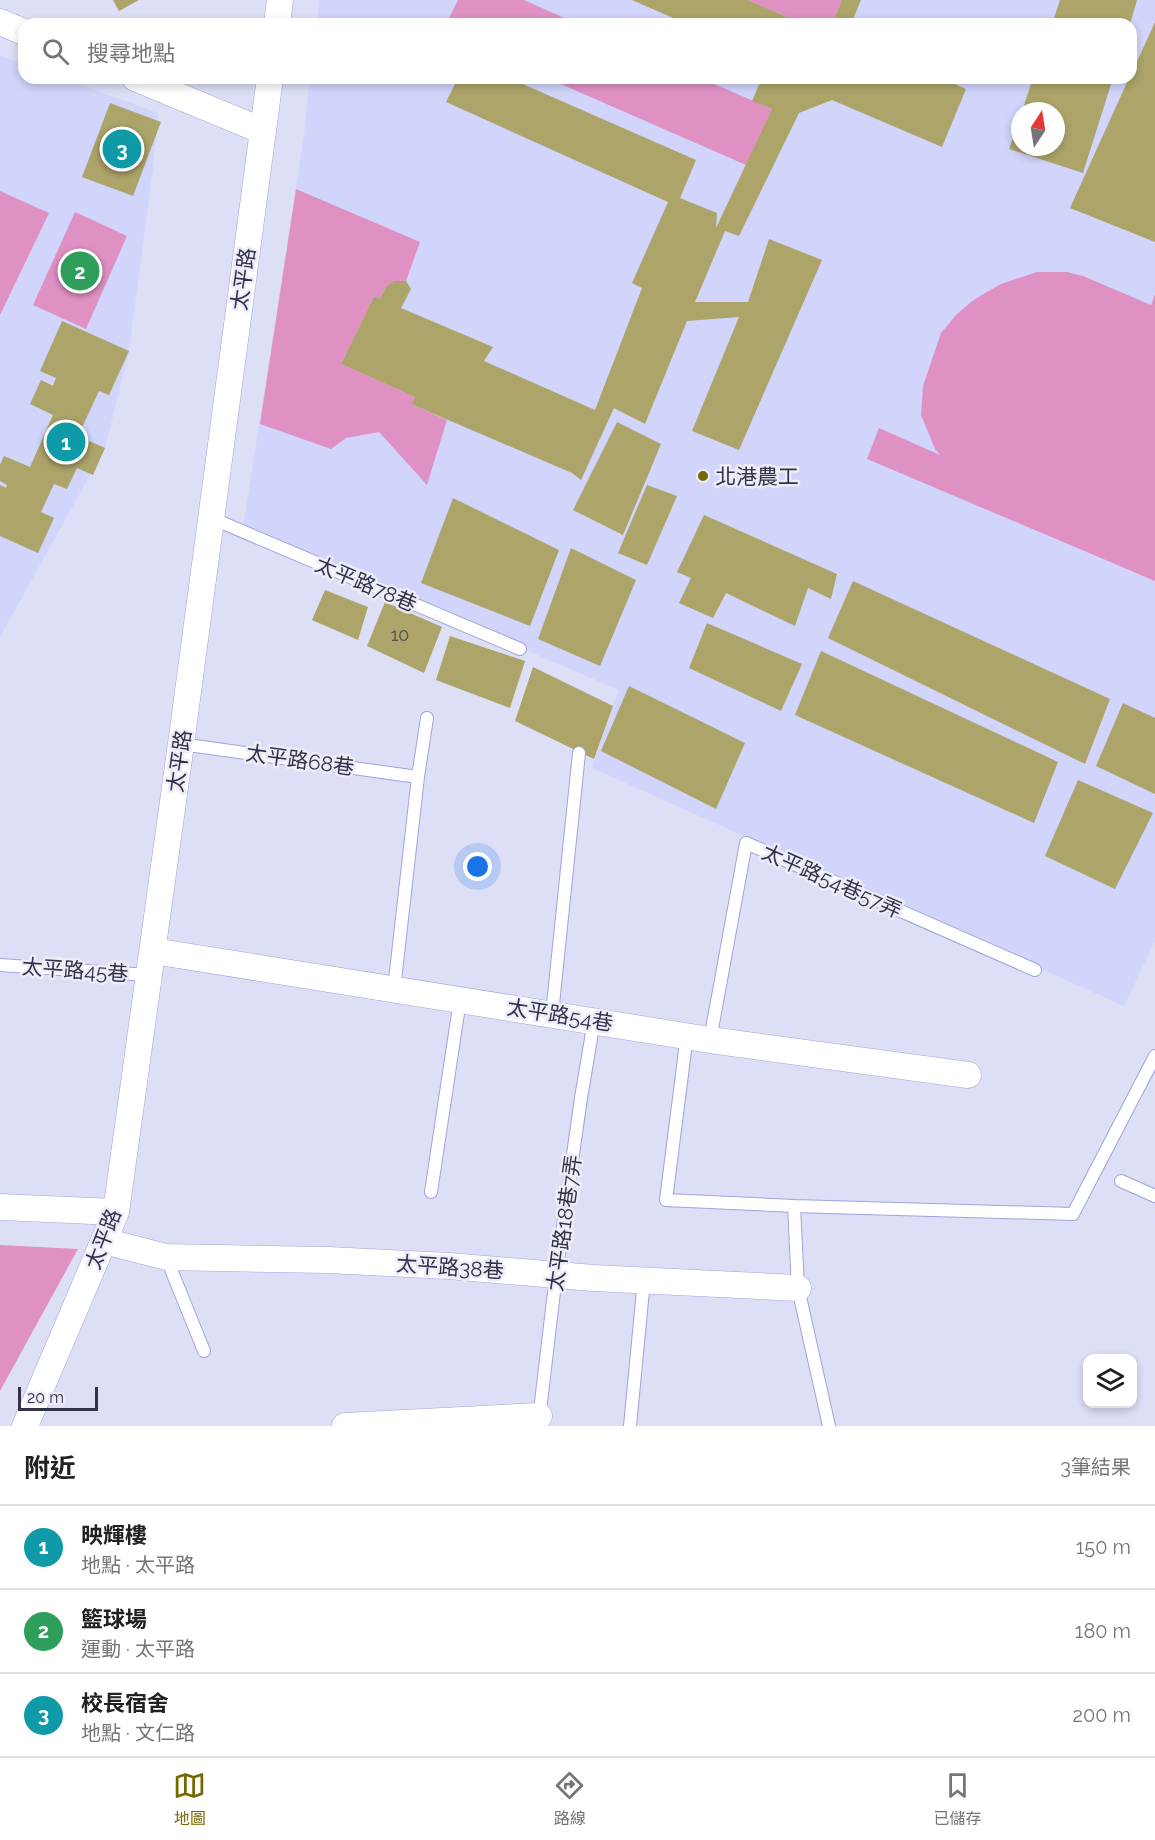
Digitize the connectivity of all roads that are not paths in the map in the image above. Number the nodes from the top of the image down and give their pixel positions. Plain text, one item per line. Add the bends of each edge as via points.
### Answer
1 (280, 0) edge
2 (278, 18) edge
3 (0, 22) edge
4 (18, 30) edge
5 (149, 84) edge
6 (269, 84) edge
7 (263, 131) junction
8 (212, 518) junction
9 (520, 649) dead end
10 (427, 718) dead end
11 (181, 744) junction
12 (579, 753) dead end
13 (418, 777) junction
14 (151, 963) junction
15 (0, 965) edge
16 (1035, 970) dead end
17 (394, 989) junction
18 (460, 1000) junction
19 (552, 1014) junction
20 (594, 1021) junction
21 (698, 1037) junction
22 (1155, 1056) edge
23 (968, 1075) dead end
24 (1121, 1181) dead end
25 (431, 1192) dead end
26 (1155, 1196) edge
27 (794, 1206) junction
28 (0, 1207) edge
29 (116, 1212) junction
30 (104, 1241) junction
31 (166, 1257) junction
32 (556, 1275) junction
33 (644, 1280) junction
34 (798, 1288) junction
35 (204, 1351) dead end
36 (539, 1421) edge
37 (25, 1426) edge
38 (347, 1426) edge
39 (630, 1426) edge
40 (829, 1426) edge

1 - 2 street
3 - 4 street
5 - 7 street
6 - 7 street, 太平路
7 - 8 street, 太平路
8 - 9 lane, 太平路78巷
8 - 11 street, 太平路
10 - 13 lane
11 - 13 lane, 太平路68巷
11 - 14 street, 太平路
12 - 19 lane
13 - 17 lane
14 - 15 lane, 太平路45巷
14 - 17 street, 太平路54巷
14 - 29 street, 太平路
16 - 21 lane, 太平路54巷57弄 via 746,843
17 - 18 street, 太平路54巷
18 - 19 street, 太平路54巷
18 - 25 lane
19 - 20 street, 太平路54巷
20 - 21 street, 太平路54巷
20 - 32 lane, 太平路18巷7弄
21 - 23 street, 太平路54巷
21 - 27 lane via 666,1200
22 - 27 lane via 1073,1214
24 - 26 lane
27 - 34 lane
28 - 29 street
29 - 30 street, 太平路
30 - 31 street, 太平路38巷
30 - 37 street, 太平路
31 - 32 street, 太平路38巷 via 339,1260
31 - 35 lane
32 - 33 street, 太平路38巷
32 - 36 lane, 太平路18巷7弄
33 - 34 street, 太平路38巷
33 - 39 lane
34 - 40 lane
36 - 38 street

